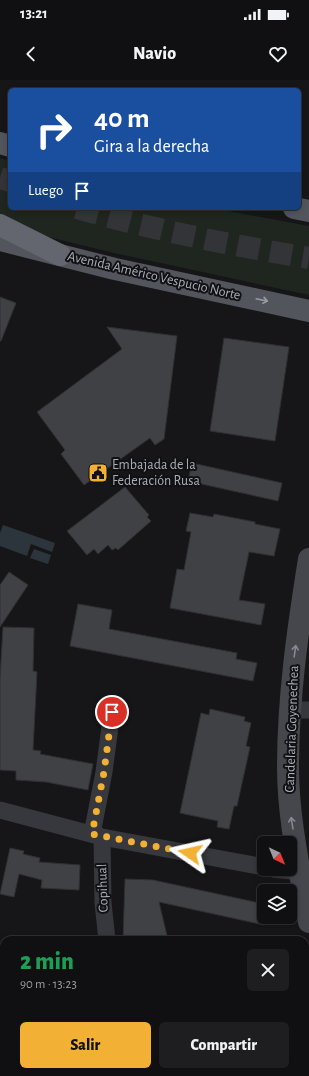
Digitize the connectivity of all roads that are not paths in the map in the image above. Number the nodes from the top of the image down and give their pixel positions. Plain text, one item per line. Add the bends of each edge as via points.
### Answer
1 (0, 225) edge
2 (0, 240) edge
3 (60, 255) junction
4 (309, 311) edge
5 (309, 559) edge
6 (299, 710) edge
7 (112, 712) dead end
8 (0, 810) edge
9 (97, 835) junction
10 (257, 866) edge
11 (297, 872) edge
12 (300, 872) junction
13 (309, 922) edge
14 (107, 936) edge

1 - 3 highway
2 - 3 main road, Avenida Américo Vespucio Norte
3 -> 4 main road, Avenida Américo Vespucio Norte
6 -> 5 street, Candelaria Goyenechea via 294,654
12 -> 6 street, Candelaria Goyenechea via 291,815 288,767
7 - 9 street, Copihual
8 - 9 street
9 - 10 street
9 - 14 street, Copihual
11 - 12 street
12 - 13 street, Candelaria Goyenechea

